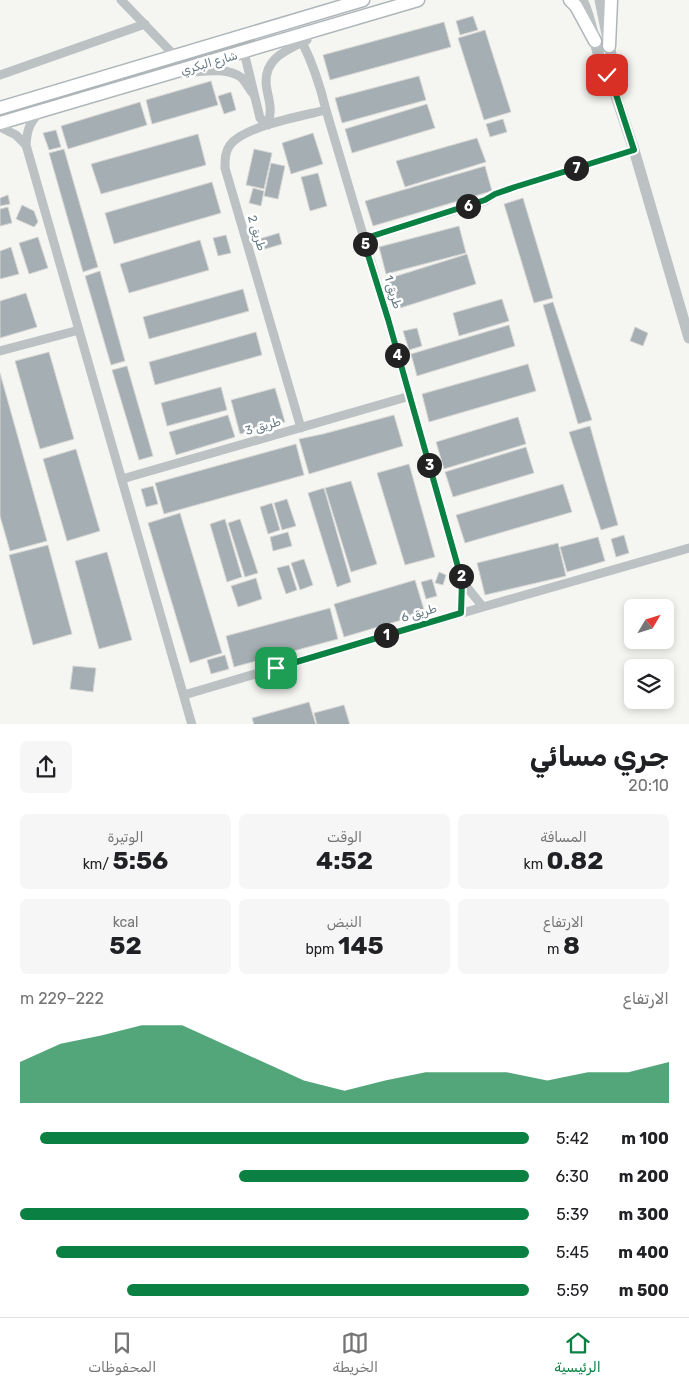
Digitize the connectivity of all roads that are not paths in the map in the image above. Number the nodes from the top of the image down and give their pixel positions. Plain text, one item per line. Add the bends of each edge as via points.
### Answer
1 (121, 0) edge
2 (363, 0) edge
3 (418, 0) edge
4 (570, 0) edge
5 (582, 0) edge
6 (600, 0) edge
7 (611, 0) edge
8 (316, 15) junction
9 (145, 24) junction
10 (335, 25) junction
11 (302, 42) junction
12 (595, 42) junction
13 (609, 46) junction
14 (244, 52) junction
15 (175, 56) junction
16 (172, 74) junction
17 (0, 76) edge
18 (612, 82) junction
19 (254, 95) junction
20 (0, 108) edge
21 (41, 110) junction
22 (326, 110) junction
23 (0, 125) edge
24 (268, 125) junction
25 (26, 145) junction
26 (634, 150) junction
27 (363, 239) junction
28 (79, 330) junction
29 (689, 338) edge
30 (0, 351) edge
31 (410, 396) junction
32 (301, 428) junction
33 (122, 479) junction
34 (689, 548) edge
35 (462, 581) junction
36 (484, 607) junction
37 (461, 613) junction
38 (184, 696) junction
39 (192, 724) edge

1 - 9 street
2 - 8 main road, شارع البكري
3 - 10 main road, شارع البكري
4 - 12 main road
5 - 12 street
6 - 13 street
7 - 13 main road
8 - 14 main road via 290,28 250,40
8 - 15 main road, شارع البكري
9 - 15 street
9 - 17 street
10 - 11 street
10 - 14 main road, شارع البكري
11 - 22 street, طريق 1 via 313,64
11 - 24 street via 277,56 268,67 265,78 272,112
12 - 18 street
13 - 18 street via 614,69
14 - 16 main road, شارع البكري
14 - 19 street
15 - 20 main road, شارع البكري
16 - 19 street via 232,73 242,78
16 - 21 main road, شارع البكري
18 - 26 street
19 - 24 street via 260,118
21 - 23 main road, شارع البكري
21 - 25 street via 26,132
22 - 24 street, طريق 2
22 - 27 street, طريق 1
23 - 25 street
24 - 32 street, طريق 2 via 241,135 233,142 226,152 225,168
25 - 28 street
26 - 27 street
26 - 29 street
27 - 31 street, طريق 1
28 - 30 street
28 - 33 street
31 - 32 street, طريق 3
31 - 35 street, طريق 1
32 - 33 street, طريق 3
33 - 38 street
34 - 36 street, طريق 6
35 - 36 street, طريق 1
35 - 37 street, طريق 1
36 - 37 street, طريق 6
37 - 38 street, طريق 6
38 - 39 street

